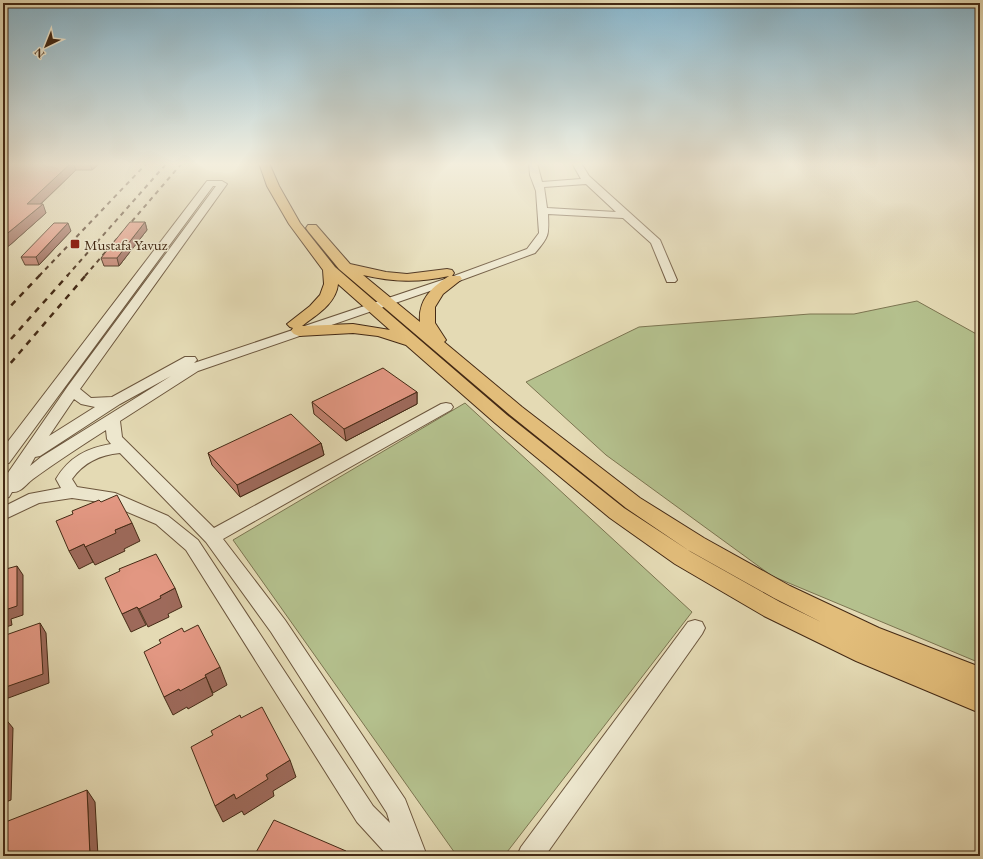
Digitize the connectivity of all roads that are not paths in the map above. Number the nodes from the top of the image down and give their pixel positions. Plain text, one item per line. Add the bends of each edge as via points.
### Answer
1 (195, 203) edge
2 (208, 203) edge
3 (286, 203) edge
4 (542, 203) edge
5 (613, 203) edge
6 (542, 212) junction
7 (626, 214) junction
8 (337, 268) junction
9 (451, 276) junction
10 (671, 280) dead end
11 (376, 300) junction
12 (297, 327) junction
13 (414, 343) junction
14 (442, 348) junction
15 (73, 389) junction
16 (446, 407) dead end
17 (113, 411) junction
18 (123, 448) junction
19 (30, 455) junction
20 (3, 459) edge
21 (3, 478) edge
22 (72, 492) junction
23 (3, 493) edge
24 (3, 498) edge
25 (3, 514) edge
26 (212, 537) junction
27 (695, 628) dead end
28 (980, 678) edge
29 (980, 701) edge
30 (405, 856) edge
31 (414, 856) edge
32 (530, 856) edge

1 - 20 street
2 - 15 street
3 - 8 main road via 295,224
4 - 6 street
5 - 7 street
6 - 7 street
6 - 9 street via 544,233 540,242 530,251
7 - 10 street via 656,242
8 - 9 main road via 407,278
8 - 11 main road
8 - 12 main road via 331,288 323,301
9 - 11 street
9 - 14 main road via 434,294 428,305 426,322
11 - 12 street
11 - 13 main road
11 - 14 main road
12 - 13 main road via 361,328 387,333
12 - 17 street via 193,368
12 - 17 street via 184,362
13 - 29 main road via 501,419 617,513 683,558 772,609 865,654
14 - 28 main road via 516,411 633,502 696,544 782,592 871,635
15 - 17 street via 80,399
15 - 19 street
16 - 26 street
17 - 18 street via 114,439
17 - 19 street
17 - 24 street via 22,479
18 - 22 street via 102,450 71,466 64,479
18 - 26 street
19 - 21 street
19 - 23 street
22 - 25 street via 35,498
22 - 30 street via 109,497 162,520 192,545 365,814
26 - 31 street via 278,626 397,807
27 - 32 street

